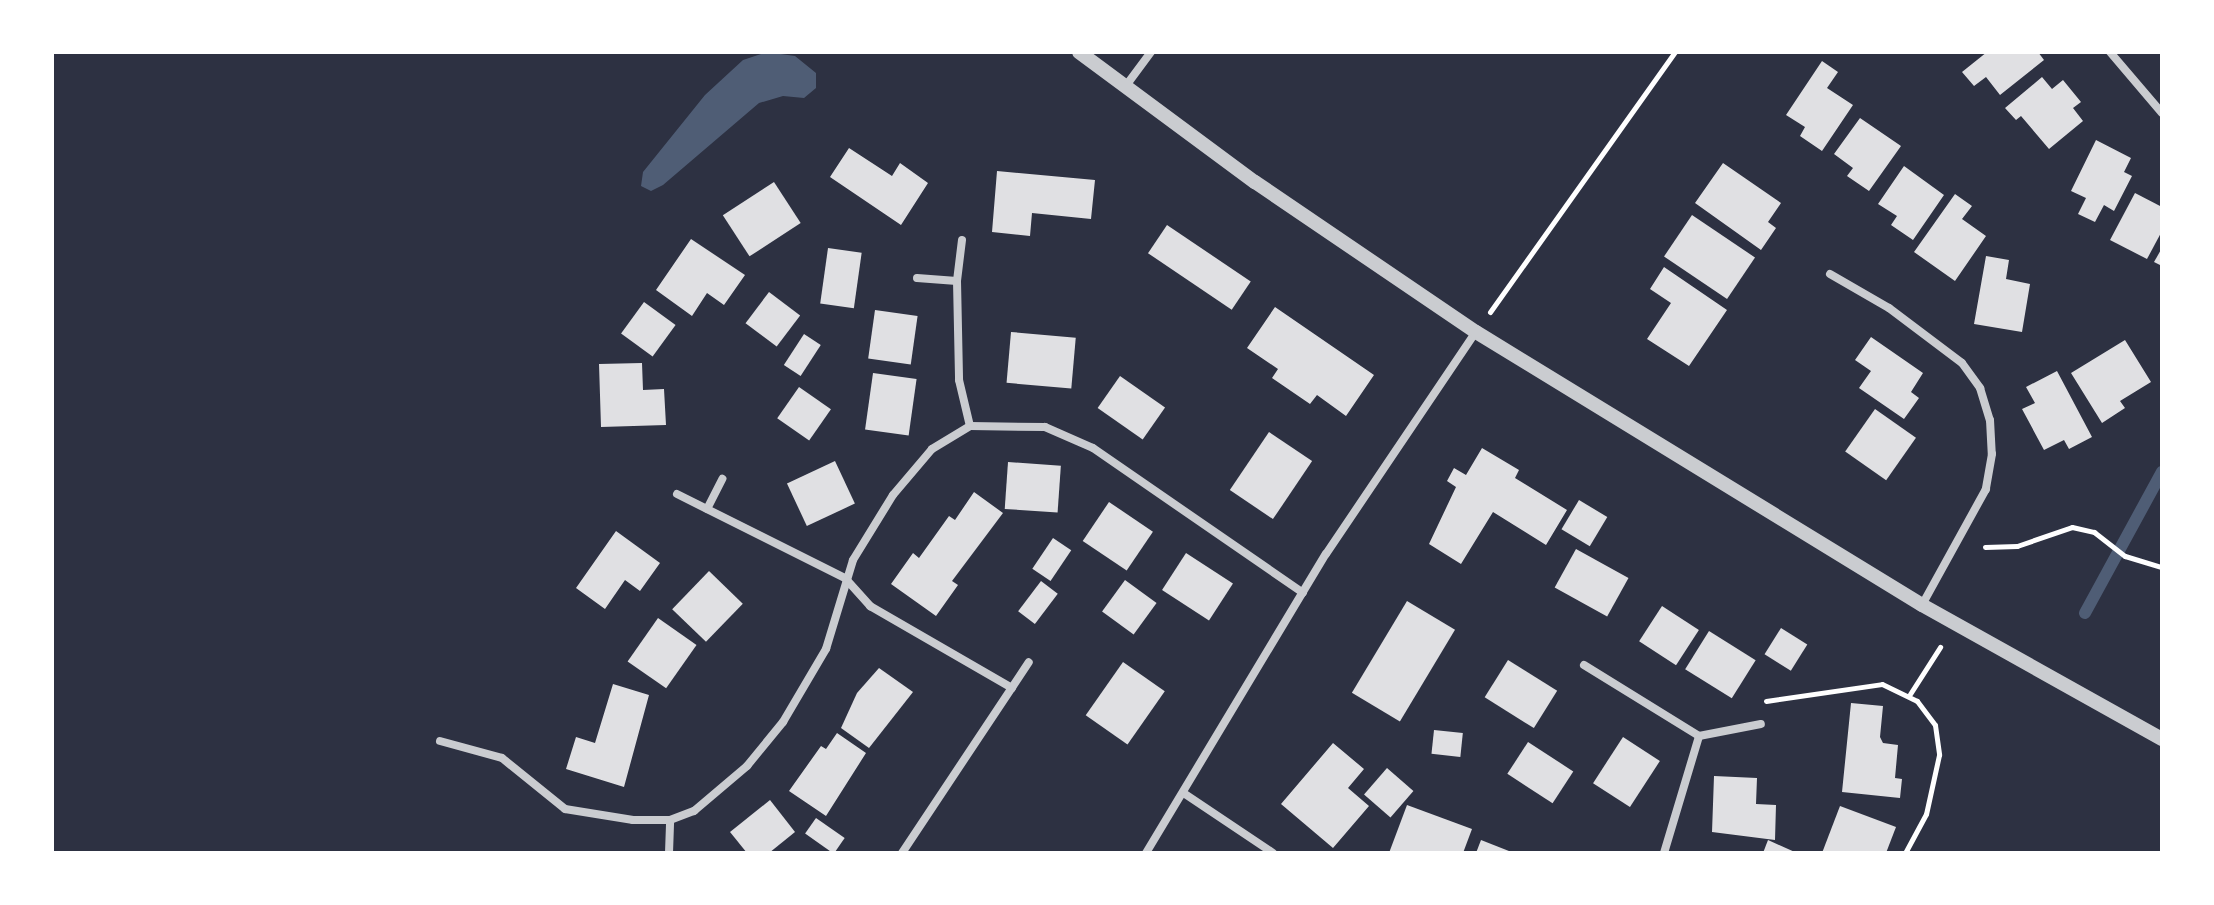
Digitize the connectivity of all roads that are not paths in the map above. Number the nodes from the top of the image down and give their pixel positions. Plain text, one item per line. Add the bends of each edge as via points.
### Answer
1 (1079, 52) edge
2 (1151, 52) edge
3 (2110, 52) edge
4 (1124, 88) junction
5 (2162, 113) edge
6 (962, 240) dead end
7 (1830, 274) dead end
8 (917, 278) dead end
9 (957, 281) junction
10 (1476, 332) junction
11 (970, 426) junction
12 (722, 479) dead end
13 (677, 494) dead end
14 (707, 509) junction
15 (845, 578) junction
16 (1303, 593) junction
17 (1922, 605) junction
18 (1029, 662) dead end
19 (1584, 665) dead end
20 (1012, 688) junction
21 (1761, 724) road end
22 (1699, 736) junction
23 (2162, 739) edge
24 (440, 741) dead end
25 (1185, 794) junction
26 (670, 820) junction
27 (669, 853) edge
28 (902, 853) edge
29 (1146, 853) edge
30 (1273, 853) edge
31 (1664, 853) edge

1 - 4 street
2 - 4 street
3 - 5 street
4 - 10 street
6 - 9 street
7 - 17 street via 1889,308 1962,363 1980,388 1990,420 1986,489
8 - 9 street
9 - 11 street via 959,380
10 - 16 street
10 - 17 street
11 - 15 street via 932,449 893,495
11 - 16 street via 1000,422 1045,427 1093,448
12 - 14 street
13 - 14 street
14 - 15 street
15 - 20 street via 870,606
15 - 26 street via 826,649 783,722 723,789
16 - 25 street
17 - 23 street
18 - 20 street
19 - 22 street
20 - 28 street
21 - 22 street
22 - 31 street
24 - 26 street via 502,758 565,809
25 - 29 street
25 - 30 street
26 - 27 street

